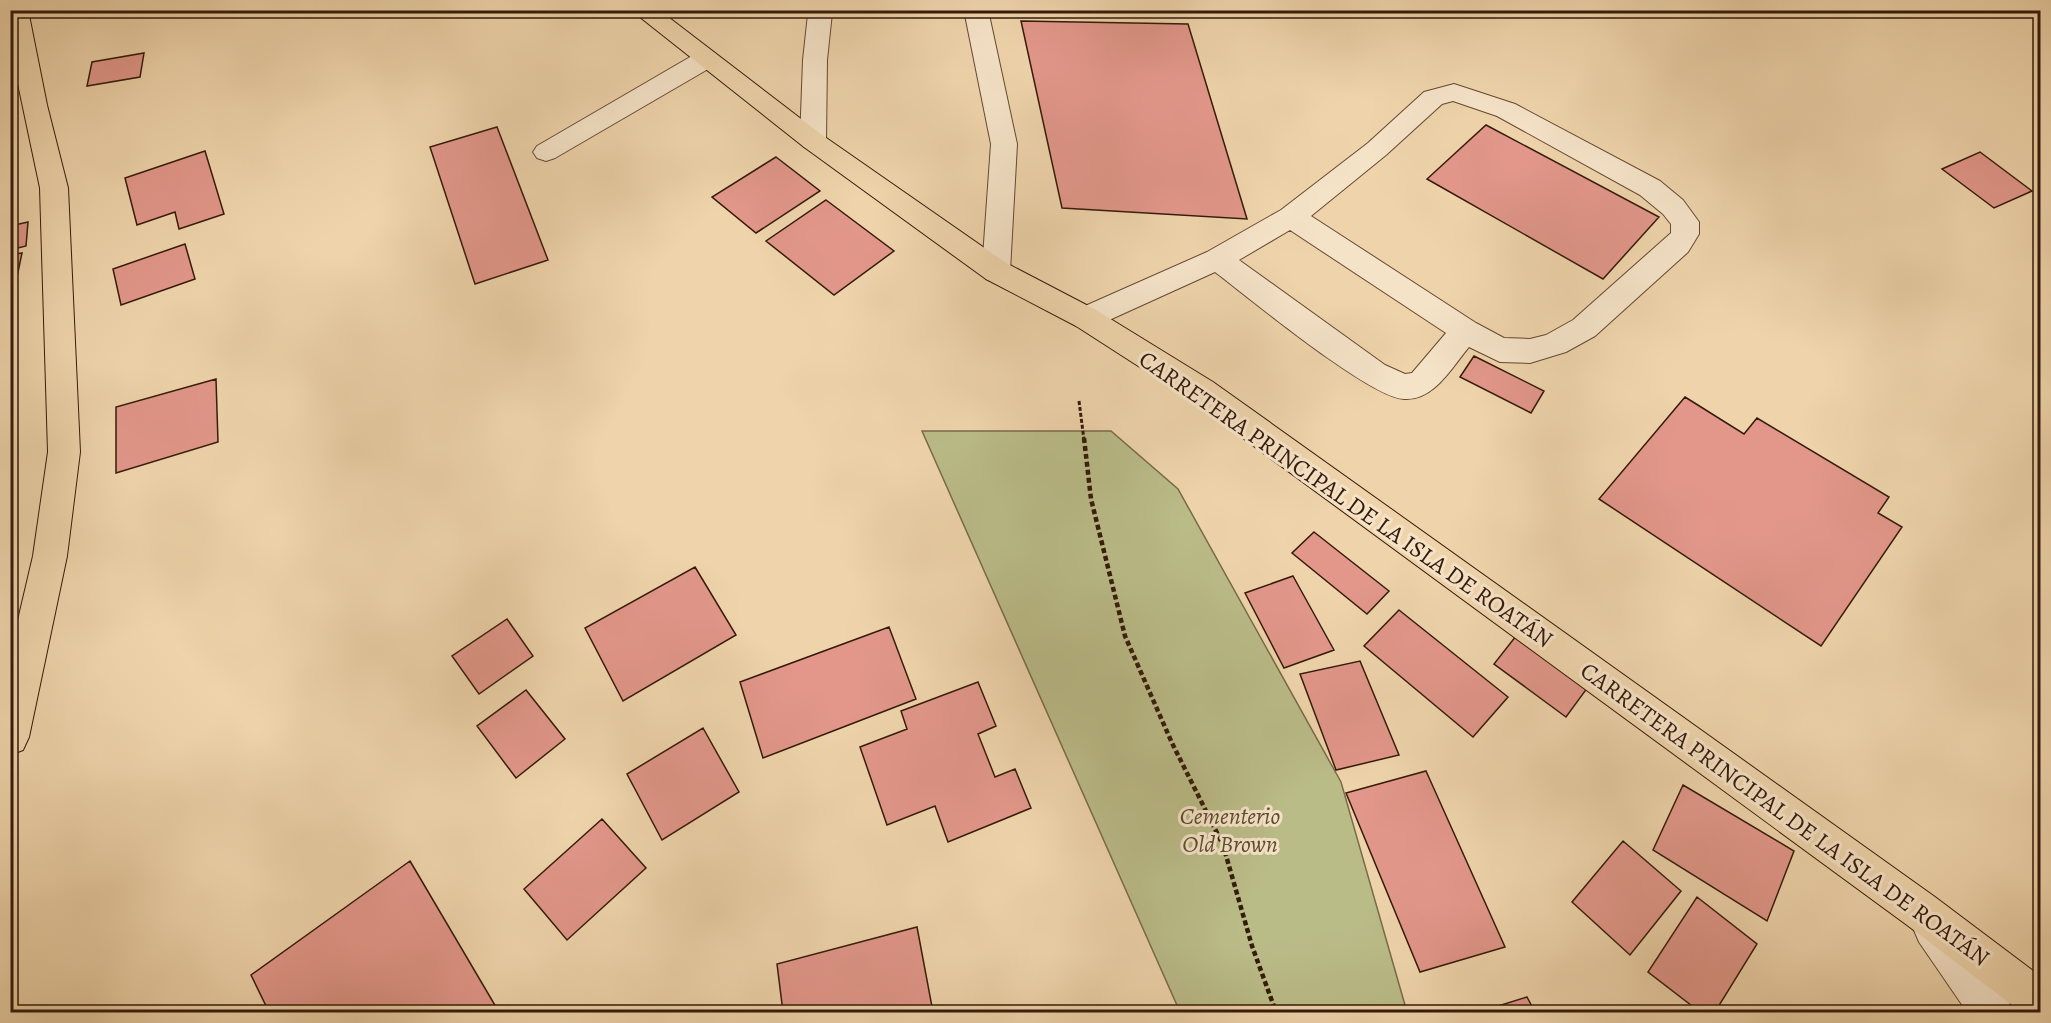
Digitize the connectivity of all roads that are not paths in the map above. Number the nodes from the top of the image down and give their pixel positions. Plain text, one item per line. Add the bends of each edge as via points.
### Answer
1 (16, 10) edge
2 (643, 10) edge
3 (816, 10) edge
4 (976, 10) edge
5 (706, 59) junction
6 (813, 141) junction
7 (546, 152) dead end
8 (1291, 217) junction
9 (1217, 259) junction
10 (996, 271) junction
11 (1086, 318) junction
12 (1465, 331) junction
13 (10, 737) edge
14 (1921, 911) junction
15 (2040, 1001) edge
16 (1992, 1012) edge

1 - 13 main road via 54,188 64,452 50,556
2 - 5 main road, CARRETERA PRINCIPAL DE LA ISLA DE ROATÁN
3 - 6 street via 820,13
4 - 10 street via 1004,144
5 - 6 main road, CARRETERA PRINCIPAL DE LA ISLA DE ROATÁN
5 - 7 street
6 - 10 main road, CARRETERA PRINCIPAL DE LA ISLA DE ROATÁN
8 - 9 street
8 - 12 street
8 - 12 street via 1377,149 1433,98 1454,92 1506,110 1650,188 1685,222 1685,234 1678,245 1584,328 1555,344 1530,351 1500,350
9 - 11 street
9 - 12 street via 1389,383 1404,387 1422,382
10 - 11 main road, CARRETERA PRINCIPAL DE LA ISLA DE ROATÁN
11 - 14 main road, CARRETERA PRINCIPAL DE LA ISLA DE ROATÁN via 1202,391
14 - 15 main road, CARRETERA PRINCIPAL DE LA ISLA DE ROATÁN
14 - 16 street

